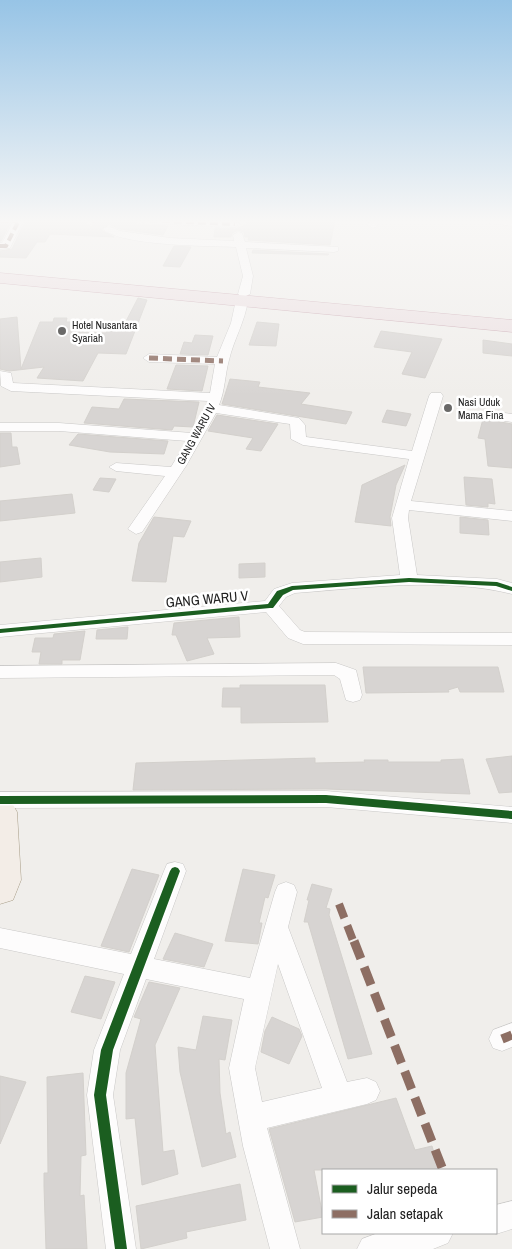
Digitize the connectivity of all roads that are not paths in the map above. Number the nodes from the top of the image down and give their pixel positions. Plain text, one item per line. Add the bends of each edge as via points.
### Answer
1 (4, 278) edge
2 (61, 278) edge
3 (247, 278) edge
4 (243, 297) junction
5 (512, 319) edge
6 (492, 320) junction
7 (512, 326) edge
8 (149, 358) dead end
9 (223, 360) junction
10 (0, 375) edge
11 (436, 396) dead end
12 (213, 402) junction
13 (491, 415) dead end
14 (512, 418) edge
15 (0, 426) edge
16 (196, 436) junction
17 (416, 456) junction
18 (116, 467) dead end
19 (174, 472) junction
20 (402, 505) junction
21 (512, 516) edge
22 (136, 529) dead end
23 (409, 580) junction
24 (512, 589) edge
25 (270, 606) junction
26 (0, 631) edge
27 (512, 639) edge
28 (0, 672) edge
29 (353, 695) dead end
30 (0, 800) edge
31 (0, 812) edge
32 (512, 815) edge
33 (174, 871) dead end
34 (0, 889) edge
35 (286, 892) dead end
36 (276, 927) junction
37 (0, 938) edge
38 (138, 965) junction
39 (258, 991) junction
40 (367, 1091) dead end
41 (339, 1097) junction
42 (252, 1118) junction
43 (512, 1215) edge
44 (497, 1219) edge
45 (434, 1234) edge
46 (121, 1249) edge
47 (285, 1249) edge
48 (372, 1249) edge

1 - 4 highway
2 - 4 highway
3 - 4 street, GANG WARU IV
4 - 6 highway
4 - 9 street, GANG WARU IV
5 - 6 highway
6 - 7 highway
8 - 9 street
9 - 12 street, GANG WARU IV
10 - 12 street via 7,376 8,387
11 - 17 street
12 - 16 street, GANG WARU IV
12 - 17 street via 294,421 298,424 298,439 303,441
13 - 14 street
15 - 16 street
16 - 19 street, GANG WARU IV
17 - 20 street
18 - 19 street
19 - 22 street, GANG WARU IV
20 - 21 street
20 - 23 street via 400,518
23 - 24 street via 496,584
23 - 25 street via 292,588 280,593
25 - 26 street, GANG WARU V
25 - 27 street via 294,634 303,638
28 - 29 street via 336,669 349,675
30 - 32 street via 326,799
31 - 34 main road via 3,880
33 - 38 street
35 - 36 street
36 - 39 street
36 - 41 street
37 - 38 street
38 - 39 street
38 - 46 street via 107,1050 100,1094
39 - 42 street via 242,1068
40 - 41 street
41 - 42 street
42 - 47 street
43 - 44 street
45 - 48 street

